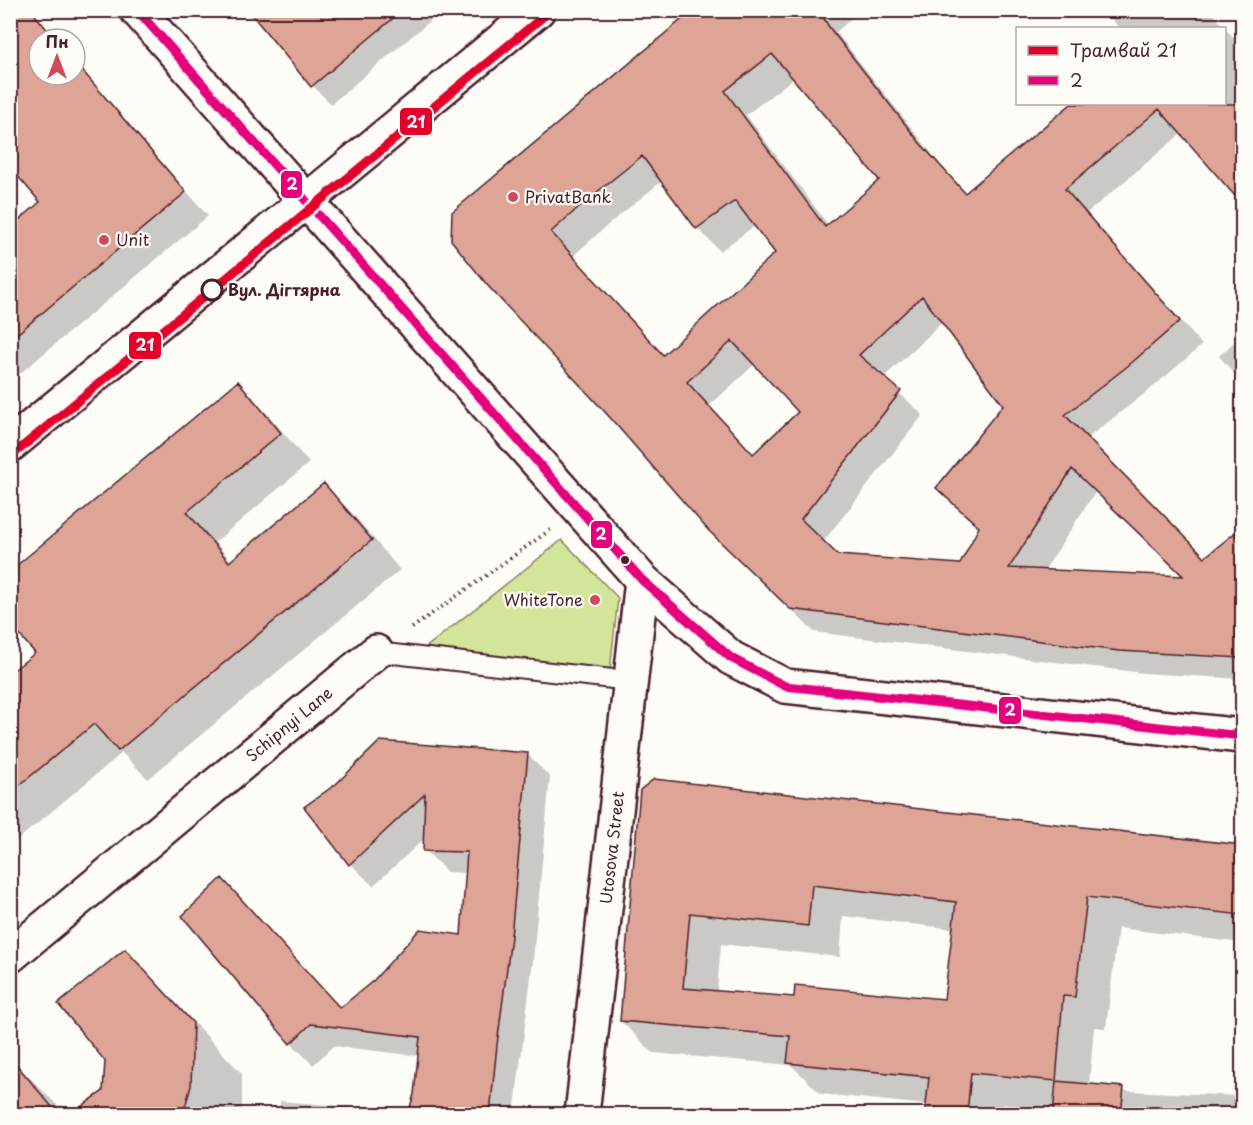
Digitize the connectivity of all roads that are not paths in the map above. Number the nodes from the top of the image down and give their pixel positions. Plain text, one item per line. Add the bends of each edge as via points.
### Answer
1 (137, 10) edge
2 (538, 10) edge
3 (306, 201) junction
4 (10, 445) edge
5 (642, 580) junction
6 (376, 652) joint
7 (630, 681) junction
8 (1242, 736) edge
9 (10, 956) edge
10 (582, 1114) edge

1 - 3 street
2 - 3 street
3 - 4 street
3 - 5 street
5 - 7 street, Utosova Street
5 - 8 street via 731,658 785,686
6 - 7 lane
6 - 9 street, Schipnyi Lane
7 - 10 street, Utosova Street

